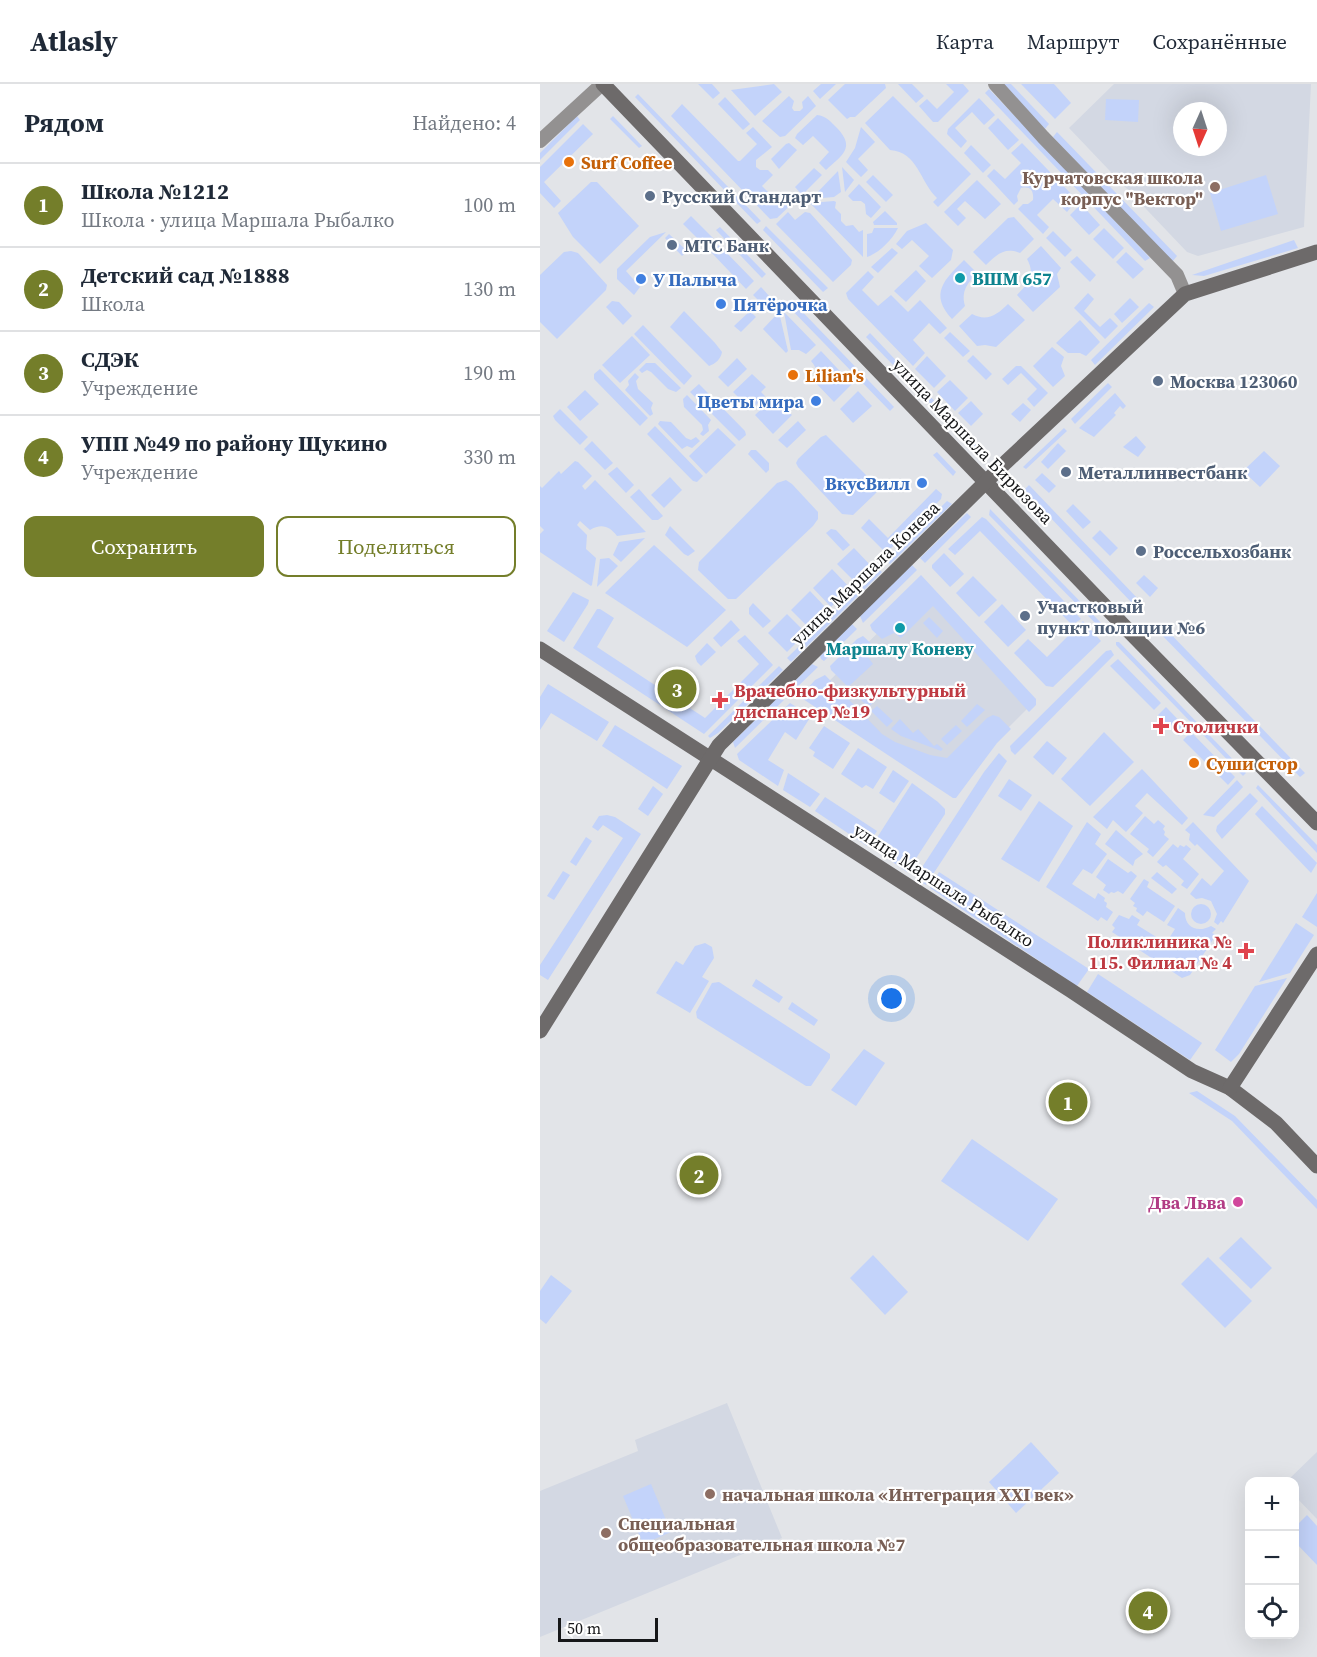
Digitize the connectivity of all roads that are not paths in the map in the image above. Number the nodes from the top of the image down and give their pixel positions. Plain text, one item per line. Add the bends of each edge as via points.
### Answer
1 (602, 84) edge
2 (995, 84) edge
3 (540, 141) edge
4 (1317, 252) edge
5 (1185, 294) junction
6 (986, 482) junction
7 (540, 650) edge
8 (711, 759) junction
9 (1317, 823) edge
10 (1317, 954) edge
11 (540, 1031) edge
12 (1230, 1088) junction
13 (1317, 1166) edge

1 - 3 street
1 - 6 street, улица Маршала Бирюзова
2 - 5 street via 1177,275
4 - 5 street, улица Маршала Конева
5 - 6 street, улица Маршала Конева
6 - 8 street, улица Маршала Конева via 719,745
6 - 9 street, улица Маршала Бирюзова
7 - 8 street, улица Маршала Рыбалко
8 - 11 street, улица Маршала Конева
8 - 12 street, улица Маршала Рыбалко via 1192,1071
10 - 12 street
12 - 13 street, улица Маршала Рыбалко via 1276,1123

